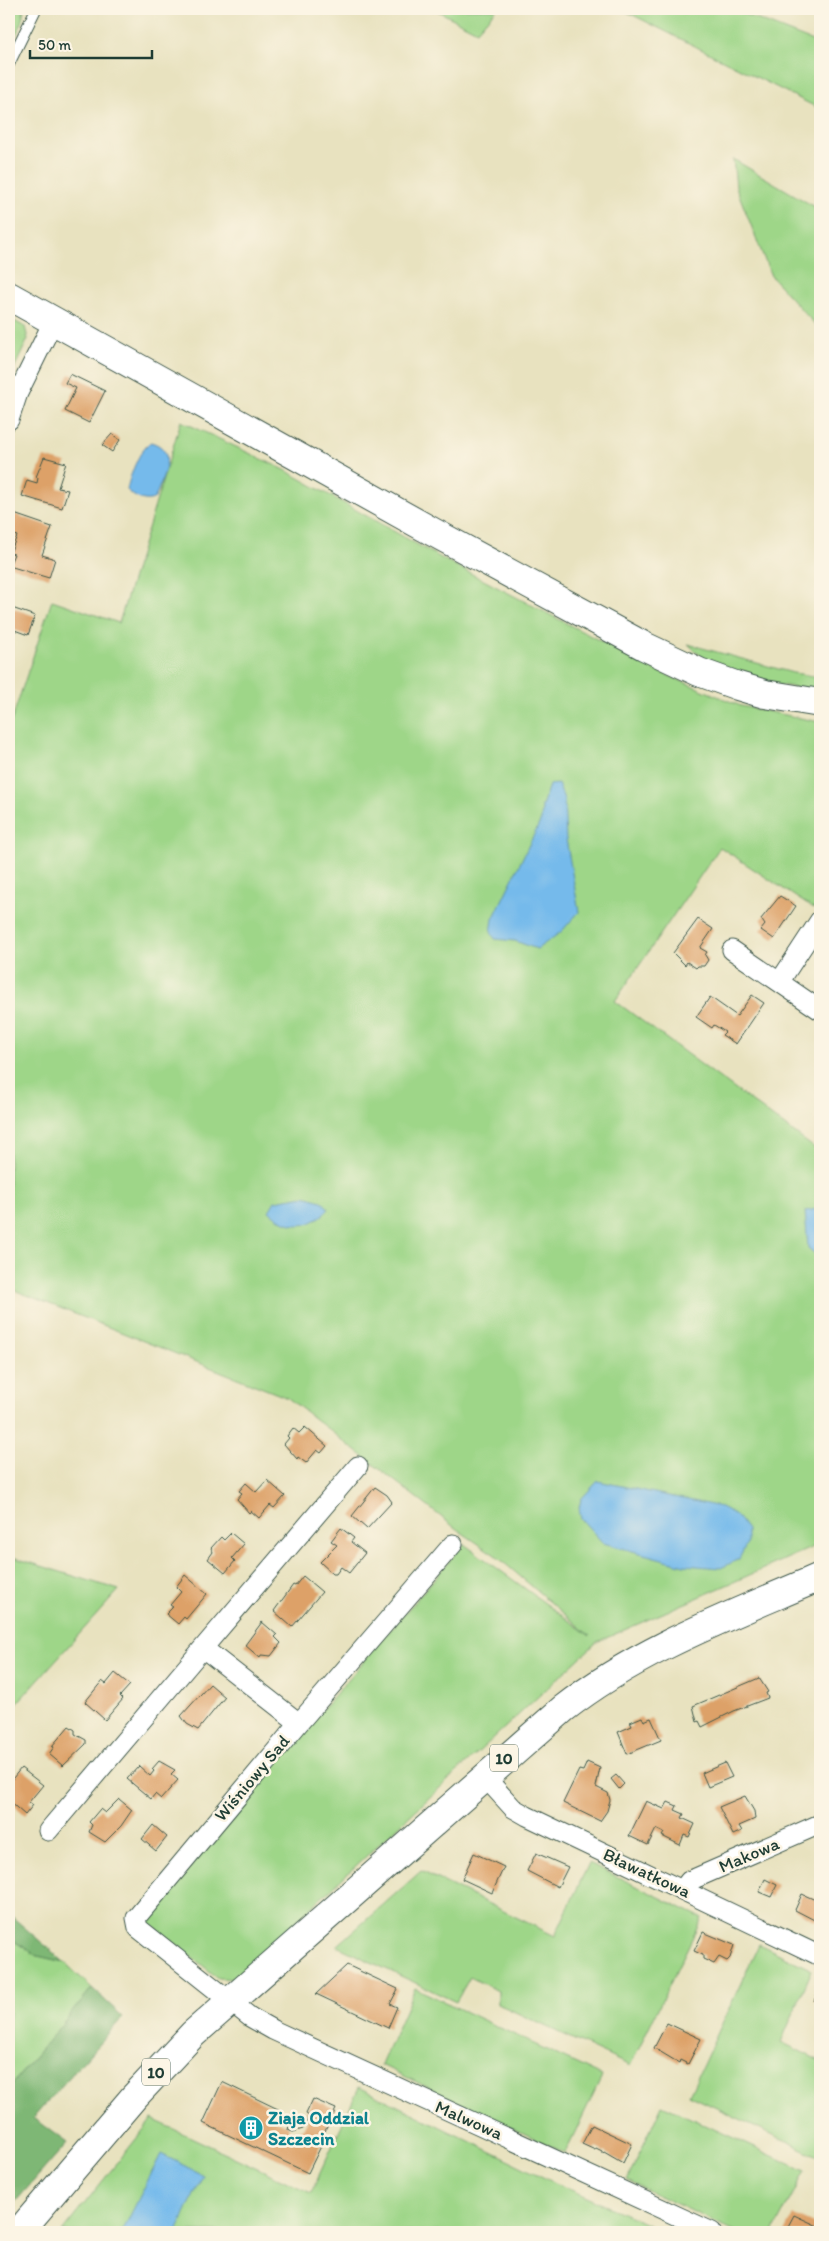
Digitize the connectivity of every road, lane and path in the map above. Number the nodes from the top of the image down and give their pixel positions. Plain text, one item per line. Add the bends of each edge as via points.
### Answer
1 (36, 9) edge
2 (9, 64) edge
3 (9, 296) edge
4 (54, 320) junction
5 (9, 420) edge
6 (809, 701) edge
7 (820, 920) edge
8 (732, 950) dead end
9 (780, 981) junction
10 (820, 1010) edge
11 (358, 1466) dead end
12 (453, 1544) dead end
13 (820, 1577) edge
14 (202, 1648) junction
15 (299, 1723) junction
16 (484, 1776) junction
17 (820, 1824) edge
18 (48, 1831) dead end
19 (682, 1890) junction
20 (820, 1956) edge
21 (229, 2001) junction
22 (20, 2232) edge
23 (712, 2232) edge

1 - 2 lane
3 - 4 main road
4 - 5 street via 18,393
4 - 6 main road via 644,646 738,686
7 - 9 street
8 - 9 street
9 - 10 street
11 - 14 street
12 - 15 street, Wiśniowy Sad
13 - 16 main road, 10 via 670,1643 606,1677
14 - 15 street
14 - 18 street
15 - 21 street, Wiśniowy Sad via 136,1918 138,1928
16 - 19 street, Bławatkowa via 513,1808
16 - 21 main road, 10
17 - 19 street, Makowa via 689,1881
19 - 20 street, Bławatkowa
21 - 22 main road, 10 via 134,2096
21 - 23 street, Malwowa via 273,2030

